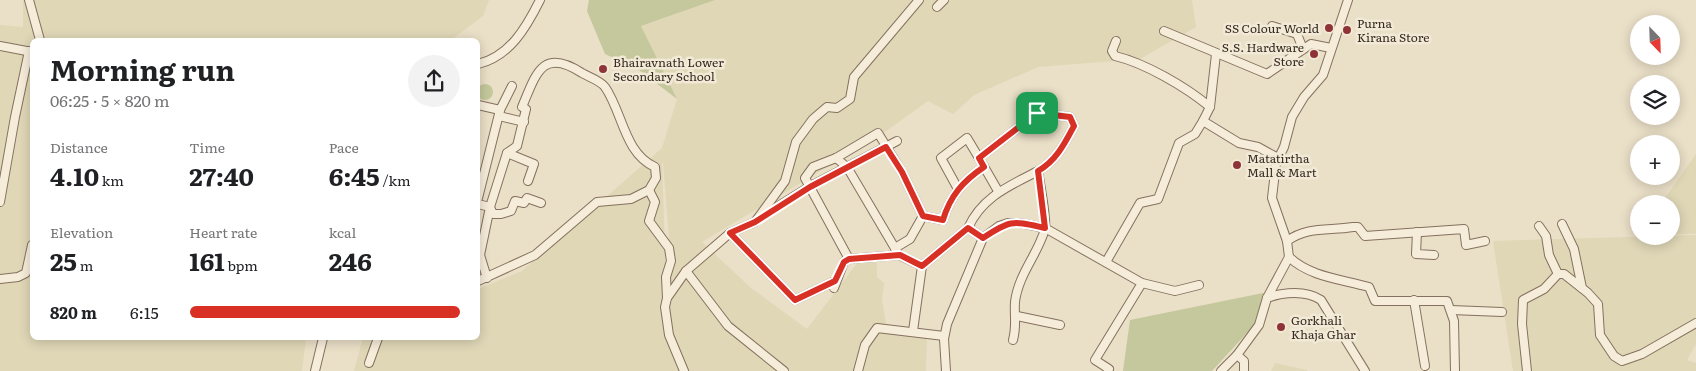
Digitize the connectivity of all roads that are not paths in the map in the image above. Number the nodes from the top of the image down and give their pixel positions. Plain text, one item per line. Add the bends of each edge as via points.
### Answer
1 (29, 0) edge
2 (540, 0) edge
3 (919, 0) edge
4 (944, 0) edge
5 (1348, 0) edge
6 (938, 7) dead end
7 (1272, 26) dead end
8 (1164, 32) dead end
9 (39, 38) edge
10 (1116, 41) dead end
11 (0, 46) edge
12 (1303, 48) junction
13 (1331, 48) junction
14 (30, 52) edge
15 (1216, 54) junction
16 (30, 56) edge
17 (480, 63) edge
18 (512, 86) dead end
19 (480, 106) edge
20 (1210, 107) junction
21 (500, 113) junction
22 (1204, 120) junction
23 (524, 122) junction
24 (897, 141) dead end
25 (886, 147) junction
26 (507, 153) junction
27 (836, 158) junction
28 (979, 158) junction
29 (1278, 158) junction
30 (848, 167) junction
31 (984, 167) junction
32 (1038, 171) junction
33 (480, 174) edge
34 (528, 181) dead end
35 (810, 187) junction
36 (958, 189) junction
37 (648, 190) junction
38 (998, 191) junction
39 (0, 202) edge
40 (541, 203) dead end
41 (480, 204) edge
42 (490, 206) junction
43 (923, 216) junction
44 (755, 222) junction
45 (1562, 224) dead end
46 (1540, 226) dead end
47 (968, 228) junction
48 (1045, 228) junction
49 (1417, 232) junction
50 (730, 233) junction
51 (983, 238) junction
52 (1287, 241) junction
53 (1485, 241) dead end
54 (897, 252) junction
55 (30, 254) edge
56 (1434, 256) dead end
57 (1289, 257) junction
58 (849, 259) junction
59 (1106, 262) junction
60 (922, 266) junction
61 (686, 271) junction
62 (1558, 274) junction
63 (486, 278) junction
64 (0, 279) edge
65 (480, 280) edge
66 (1142, 283) junction
67 (1199, 285) dead end
68 (1582, 288) junction
69 (667, 298) junction
70 (1267, 298) junction
71 (1414, 300) junction
72 (1451, 310) junction
73 (1502, 312) dead end
74 (1017, 316) junction
75 (1696, 323) edge
76 (1060, 325) dead end
77 (913, 331) junction
78 (944, 336) junction
79 (323, 340) edge
80 (377, 340) edge
81 (1013, 340) dead end
82 (1237, 355) junction
83 (369, 363) dead end
84 (1425, 366) dead end
85 (315, 371) edge
86 (684, 371) edge
87 (784, 371) edge
88 (858, 371) edge
89 (946, 371) edge
90 (1108, 371) edge
91 (1221, 371) edge
92 (1244, 371) edge
93 (1365, 371) edge
94 (1455, 371) edge
95 (1526, 371) edge

1 - 9 street
2 - 17 street via 528,25 508,48 495,58
3 - 44 street via 854,77 850,98 837,108 827,107 796,142 785,181
4 - 6 street
5 - 13 street
7 - 12 street via 1297,34
8 - 15 street
10 - 20 street via 1112,51 1115,56 1171,81
11 - 14 street
12 - 13 street via 1311,44
12 - 15 street via 1267,74
13 - 29 street via 1323,75 1292,117
15 - 20 street
16 - 39 street
18 - 21 street
19 - 21 street
20 - 22 street
21 - 23 street
21 - 33 street
22 - 29 street via 1239,143 1258,147
22 - 59 street via 1196,134 1179,143 1158,199 1140,203
23 - 26 street via 517,146
23 - 37 street via 526,109 522,106 538,70 551,62 569,65 604,86 642,161 655,167 656,178
24 - 25 street
25 - 27 street via 878,133
25 - 30 street
25 - 43 street
26 - 34 street via 534,164
26 - 42 street
27 - 30 street
27 - 35 street via 813,167 805,178
28 - 31 street
28 - 32 street via 1037,113 1070,117 1074,126 1063,147
28 - 36 street via 967,138 942,158
29 - 52 street via 1272,198
30 - 35 street
30 - 54 street
31 - 36 street
31 - 38 street
32 - 38 street
32 - 48 street
35 - 44 street
35 - 58 street
36 - 43 street via 948,202 943,220
37 - 63 street via 632,199 597,202 534,255
37 - 69 street via 655,202 649,221 669,248 671,261 666,278
38 - 47 street via 975,214
40 - 42 street via 527,198 524,203 515,201 511,211 501,214 493,214
41 - 42 street
42 - 63 street via 480,255
43 - 54 street via 910,239
44 - 50 street
45 - 68 street via 1574,249
46 - 62 street
47 - 51 street
47 - 60 street
48 - 51 street via 1008,223
48 - 59 street
48 - 74 street via 1019,288 1015,302
49 - 52 street via 1365,236 1358,227 1312,229
49 - 53 street via 1464,229 1466,245
49 - 56 street via 1416,254
50 - 58 street via 795,300 835,284 844,262
50 - 61 street
51 - 78 street
52 - 57 street
54 - 58 street
54 - 60 street
55 - 64 street via 26,273 18,278
57 - 70 street
57 - 71 street via 1314,273 1369,286 1375,301
59 - 66 street
60 - 77 street
61 - 69 street
61 - 87 street via 728,326
62 - 68 street via 1564,274
62 - 95 street via 1544,289 1523,300
63 - 65 street
66 - 67 street via 1175,291
66 - 90 street via 1095,360
68 - 75 street via 1598,304 1600,335 1614,356 1622,361 1642,354
69 - 86 street via 668,335
70 - 82 street via 1259,325
70 - 93 street via 1291,293 1315,296 1321,300
71 - 72 street via 1447,301
71 - 84 street
72 - 73 street
72 - 94 street
74 - 76 street
74 - 81 street
77 - 78 street
77 - 88 street via 877,328 865,345
78 - 89 street
79 - 85 street
80 - 83 street
82 - 91 street
82 - 92 street via 1244,361

